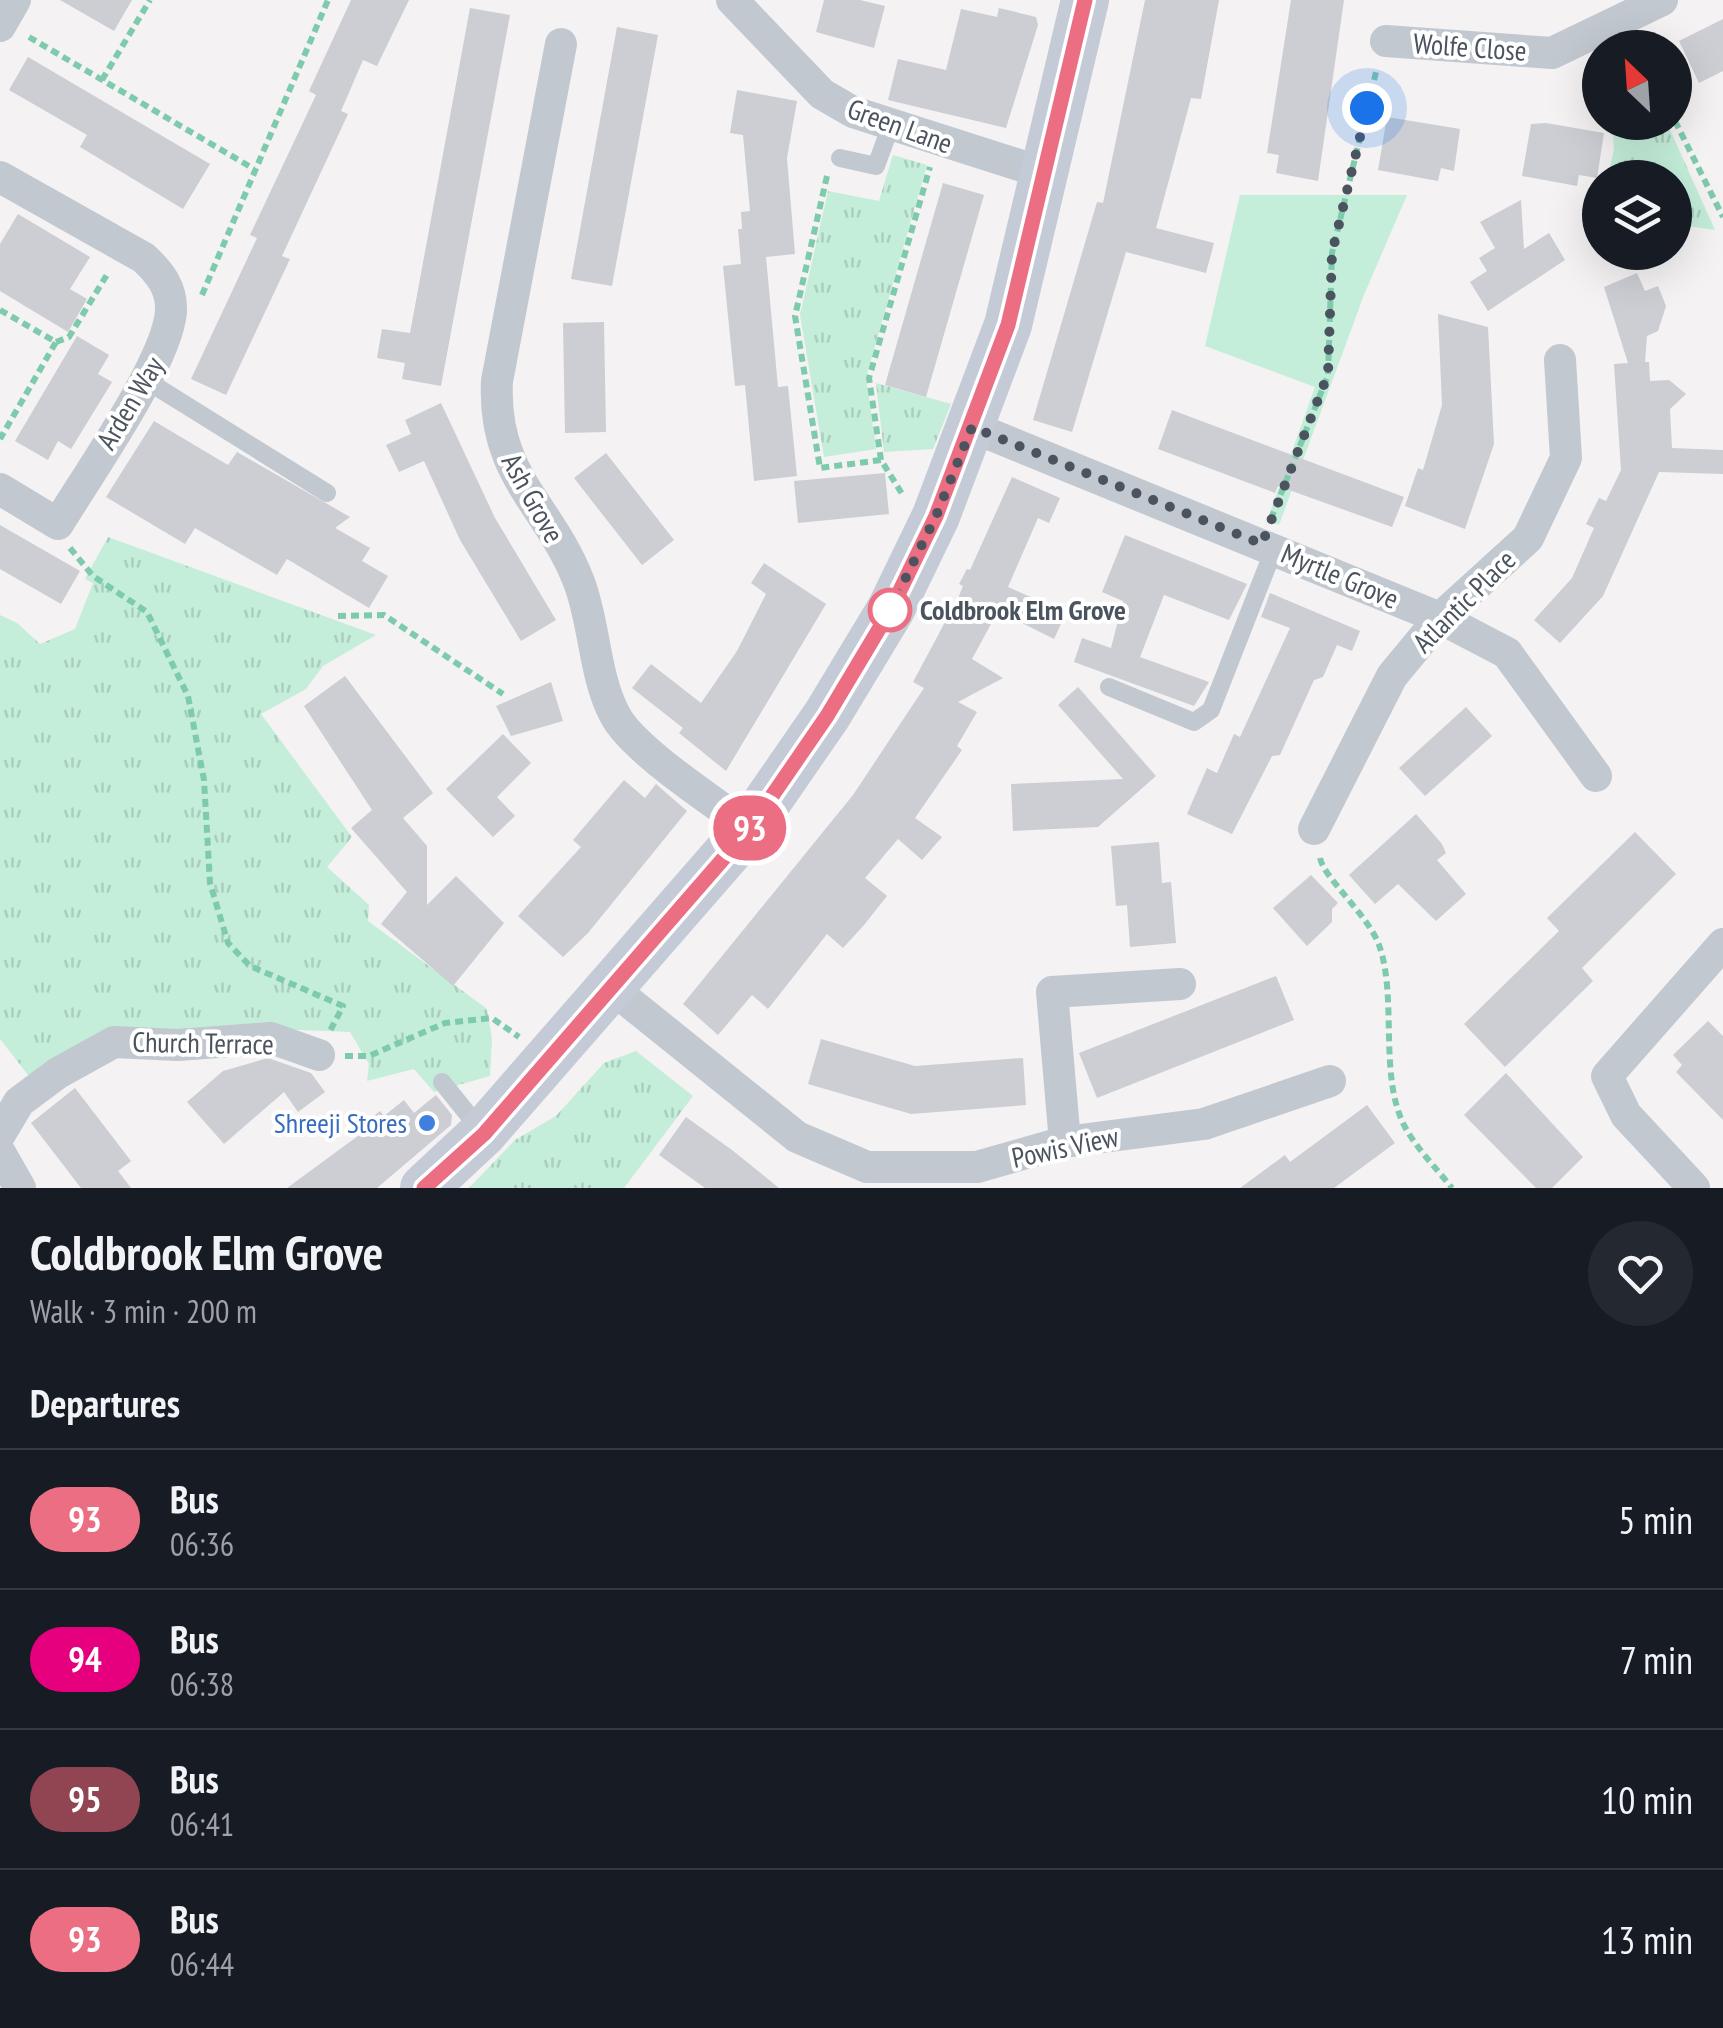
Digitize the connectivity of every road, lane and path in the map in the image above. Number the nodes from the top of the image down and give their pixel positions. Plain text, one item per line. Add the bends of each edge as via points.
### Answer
1 (150, 0) edge
2 (328, 0) edge
3 (732, 0) edge
4 (1085, 0) edge
5 (1662, 0) edge
6 (6, 16) edge
7 (1386, 41) joint
8 (562, 44) dead end
9 (102, 80) junction
10 (891, 126) junction
11 (1684, 140) edge
12 (937, 142) junction
13 (835, 161) joint
14 (254, 169) junction
15 (1047, 174) junction
16 (0, 177) edge
17 (1723, 217) edge
18 (124, 246) junction
19 (0, 310) edge
20 (56, 342) junction
21 (166, 342) junction
22 (1560, 360) dead end
23 (144, 380) junction
24 (972, 427) junction
25 (0, 439) edge
26 (881, 460) junction
27 (0, 489) edge
28 (327, 493) dead end
29 (936, 516) junction
30 (58, 524) junction
31 (1268, 546) junction
32 (338, 616) dead end
33 (1440, 618) junction
34 (1110, 688) dead end
35 (503, 694) dead end
36 (1596, 776) dead end
37 (750, 828) junction
38 (1314, 829) joint
39 (1723, 944) edge
40 (1180, 984) dead end
41 (613, 988) junction
42 (505, 1028) dead end
43 (320, 1055) junction
44 (1330, 1081) dead end
45 (442, 1082) dead end
46 (0, 1134) edge
47 (484, 1134) junction
48 (1065, 1142) junction
49 (0, 1153) edge
50 (862, 1178) edge
51 (20, 1188) edge
52 (424, 1188) edge
53 (1452, 1188) edge
54 (1694, 1188) edge

1 - 9 path
2 - 14 path
3 - 10 street, Green Lane via 822,94
4 - 15 street
5 - 7 street, Wolfe Close via 1552,53
6 - 9 path
7 - 31 path via 1338,222 1328,374
8 - 37 street, Ash Grove via 497,380 501,436 512,471 579,582 614,714 649,751
9 - 14 path
10 - 12 street, Green Lane
10 - 13 lane via 876,166
11 - 17 path
12 - 15 street, Green Lane
12 - 26 path via 869,378
13 - 26 path via 794,316 820,468
14 - 21 path via 189,325
15 - 24 street via 1008,325
16 - 18 street, Arden Way
18 - 20 path via 69,337
18 - 21 street, Arden Way via 163,276 171,307
19 - 20 path
20 - 25 path
21 - 23 street, Arden Way
22 - 33 street, Atlantic Place via 1566,458 1528,538
23 - 28 lane
23 - 30 street, Arden Way
24 - 29 street
24 - 31 street, Myrtle Grove
26 - 29 path via 908,502
27 - 30 street
29 - 37 street via 882,624
30 - 43 path via 93,576 147,612 188,696 200,751 210,884 228,943 250,966 343,1006
31 - 33 street, Myrtle Grove
31 - 34 lane via 1203,718 1194,722
32 - 35 path via 384,615
33 - 36 street, Myrtle Grove via 1508,653
33 - 38 street, Atlantic Place via 1392,676
37 - 41 street
38 - 53 path via 1322,868 1355,902 1380,946 1404,1126
39 - 54 street via 1608,1076 1626,1115
40 - 48 street via 1052,992
41 - 47 street
41 - 50 street, Powis View via 797,1137
42 - 43 path via 492,1018 445,1022 369,1056
43 - 46 street, Church Terrace via 270,1038 114,1042 19,1102
44 - 48 street, Powis View via 1204,1124
45 - 47 lane
47 - 52 street
48 - 50 street, Powis View via 976,1167
49 - 51 street

